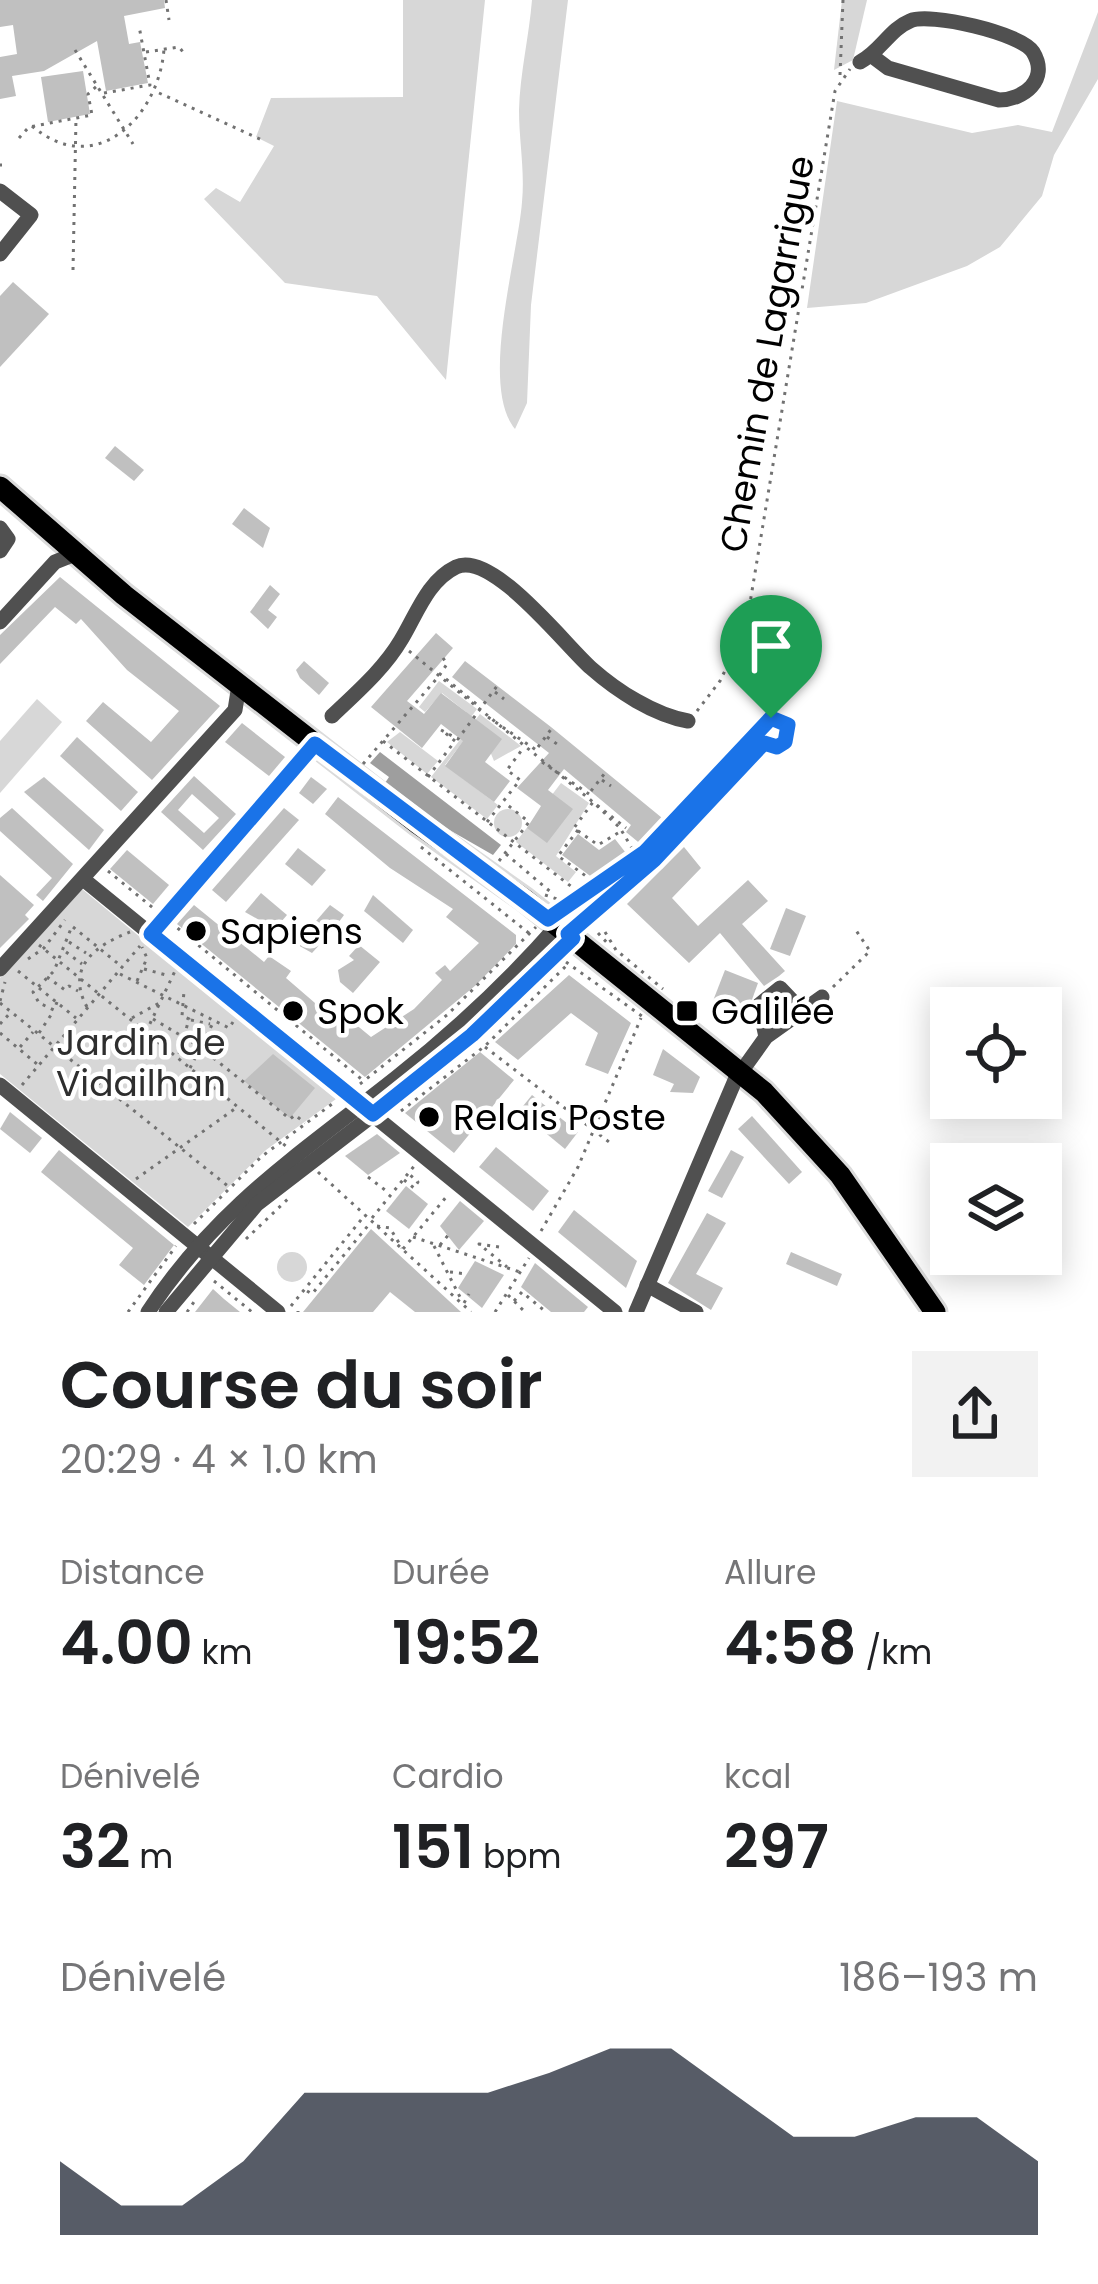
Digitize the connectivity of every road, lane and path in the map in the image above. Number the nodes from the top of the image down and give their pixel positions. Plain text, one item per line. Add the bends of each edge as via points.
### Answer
1 (166, 0) edge
2 (843, 0) edge
3 (169, 20) dead end
4 (139, 26) dead end
5 (164, 49) junction
6 (75, 50) dead end
7 (144, 52) junction
8 (183, 52) dead end
9 (866, 59) junction
10 (840, 77) junction
11 (97, 86) junction
12 (157, 92) junction
13 (101, 93) junction
14 (76, 118) junction
15 (32, 126) junction
16 (124, 130) junction
17 (19, 138) dead end
18 (262, 140) dead end
19 (75, 143) junction
20 (133, 144) dead end
21 (0, 191) edge
22 (0, 254) edge
23 (73, 270) dead end
24 (0, 487) edge
25 (0, 528) edge
26 (0, 551) edge
27 (75, 554) junction
28 (0, 622) edge
29 (741, 638) junction
30 (409, 651) dead end
31 (443, 658) dead end
32 (439, 676) junction
33 (239, 685) junction
34 (504, 699) dead end
35 (480, 708) junction
36 (332, 716) dead end
37 (487, 716) junction
38 (771, 718) junction
39 (688, 721) joint
40 (552, 728) dead end
41 (546, 736) junction
42 (383, 741) junction
43 (764, 743) junction
44 (315, 744) junction
45 (556, 744) dead end
46 (525, 746) junction
47 (534, 751) junction
48 (358, 770) dead end
49 (428, 777) junction
50 (611, 786) dead end
51 (588, 795) junction
52 (503, 802) junction
53 (593, 802) junction
54 (487, 823) junction
55 (623, 828) junction
56 (578, 830) junction
57 (513, 842) junction
58 (645, 852) dead end
59 (505, 853) junction
60 (636, 855) dead end
61 (97, 862) junction
62 (634, 862) dead end
63 (496, 864) dead end
64 (616, 875) dead end
65 (83, 878) junction
66 (597, 884) dead end
67 (582, 895) dead end
68 (71, 907) dead end
69 (59, 916) junction
70 (164, 918) junction
71 (560, 923) junction
72 (72, 926) junction
73 (854, 929) dead end
74 (35, 932) junction
75 (605, 932) dead end
76 (145, 936) junction
77 (67, 942) junction
78 (96, 945) junction
79 (44, 948) junction
80 (64, 951) junction
81 (89, 955) junction
82 (181, 958) junction
83 (58, 961) junction
84 (568, 964) dead end
85 (83, 965) junction
86 (7, 966) edge
87 (123, 967) junction
88 (143, 968) junction
89 (117, 973) junction
90 (46, 977) junction
91 (172, 977) junction
92 (81, 978) junction
93 (205, 979) junction
94 (137, 981) junction
95 (37, 986) junction
96 (184, 991) junction
97 (79, 992) junction
98 (98, 993) junction
99 (164, 994) junction
100 (671, 996) dead end
101 (822, 997) joint
102 (174, 999) junction
103 (162, 1001) junction
104 (0, 1002) edge
105 (57, 1002) junction
106 (182, 1004) junction
107 (88, 1008) junction
108 (800, 1009) junction
109 (12, 1010) junction
110 (54, 1010) junction
111 (238, 1016) dead end
112 (642, 1016) dead end
113 (78, 1019) junction
114 (130, 1019) junction
115 (153, 1019) junction
116 (189, 1019) junction
117 (213, 1022) junction
118 (0, 1024) edge
119 (37, 1031) junction
120 (146, 1032) junction
121 (0, 1034) edge
122 (766, 1037) junction
123 (184, 1038) junction
124 (197, 1045) junction
125 (55, 1046) junction
126 (484, 1046) junction
127 (19, 1048) junction
128 (178, 1058) junction
129 (38, 1065) junction
130 (190, 1068) junction
131 (740, 1072) junction
132 (364, 1082) junction
133 (0, 1085) edge
134 (373, 1088) dead end
135 (19, 1089) dead end
136 (342, 1096) dead end
137 (360, 1103) junction
138 (394, 1106) dead end
139 (238, 1107) junction
140 (305, 1123) junction
141 (594, 1136) junction
142 (278, 1140) dead end
143 (613, 1145) dead end
144 (180, 1148) junction
145 (424, 1156) junction
146 (368, 1177) dead end
147 (132, 1182) dead end
148 (458, 1184) junction
149 (229, 1187) junction
150 (391, 1193) junction
151 (372, 1220) junction
152 (450, 1234) dead end
153 (412, 1237) junction
154 (188, 1239) junction
155 (504, 1239) dead end
156 (538, 1244) dead end
157 (436, 1245) junction
158 (238, 1247) dead end
159 (499, 1247) junction
160 (402, 1250) junction
161 (532, 1251) dead end
162 (493, 1256) junction
163 (207, 1264) junction
164 (487, 1265) junction
165 (508, 1269) junction
166 (448, 1272) junction
167 (520, 1272) junction
168 (467, 1274) dead end
169 (647, 1286) junction
170 (470, 1294) dead end
171 (506, 1294) junction
172 (514, 1301) junction
173 (463, 1304) junction
174 (285, 1309) edge
175 (128, 1312) edge
176 (148, 1312) edge
177 (166, 1312) edge
178 (252, 1312) edge
179 (471, 1312) edge
180 (495, 1312) edge
181 (525, 1312) edge
182 (546, 1312) edge
183 (615, 1312) edge
184 (636, 1312) edge
185 (696, 1312) edge
186 (935, 1312) edge

1 - 3 path
2 - 10 path, Chemin de Lagarrigue
4 - 7 path
5 - 7 path
5 - 8 path
5 - 12 path
6 - 11 path
7 - 13 path via 150,85
9 - 9 street via 999,100 1018,100 1038,70 1033,52 1018,41 922,17 904,22
9 - 10 path
10 - 29 path, Chemin de Lagarrigue
11 - 13 path
11 - 14 path via 88,94 92,115
12 - 16 path
12 - 18 path
13 - 16 path
14 - 15 path
14 - 19 path
15 - 17 path
15 - 19 path
16 - 19 path
16 - 20 path
19 - 23 path
21 - 22 street via 31,215
24 - 27 main road
25 - 26 street via 8,539
27 - 28 street via 55,562
27 - 33 main road
29 - 38 path via 760,657
29 - 39 path, Chemin de Lagarrigue
30 - 32 path
31 - 32 path via 448,664
32 - 35 path
32 - 42 path
33 - 44 main road
33 - 61 street via 235,710
34 - 35 path via 495,689
35 - 37 path
35 - 49 path via 458,739 441,727 455,741
36 - 39 street via 400,642 418,604 456,567 470,564 496,574 595,672 664,717
37 - 46 path
37 - 47 path
38 - 43 street via 761,726
38 - 43 street via 788,725 788,739 777,747
40 - 41 path
41 - 45 path
41 - 47 path
42 - 48 path
42 - 49 path
43 - 71 street via 654,860
44 - 70 path
44 - 71 main road
46 - 47 path
46 - 52 path via 507,770 520,780
47 - 51 path
49 - 54 path
50 - 51 path via 603,776
51 - 53 path
52 - 54 path
52 - 57 path via 529,822
53 - 55 path
53 - 56 path
54 - 57 path
55 - 56 path via 598,845
55 - 60 path
56 - 66 path via 558,856
57 - 59 path
57 - 67 path
58 - 62 path
59 - 63 path
59 - 71 path
61 - 65 street
61 - 70 path
64 - 71 path
65 - 69 street
65 - 76 street
68 - 69 path
69 - 72 path
69 - 74 street
69 - 79 path
70 - 76 path
70 - 132 path
71 - 131 main road
71 - 132 path via 530,934
71 - 137 street via 485,1002
72 - 77 path
72 - 78 path
73 - 101 path via 870,951
74 - 79 path
74 - 86 street
75 - 100 path
76 - 78 path
76 - 82 street
76 - 87 path
76 - 88 path
77 - 80 path
77 - 81 path
78 - 81 path
78 - 87 path
79 - 83 path
79 - 86 path
80 - 83 path
80 - 85 path
81 - 85 path
82 - 91 path
82 - 93 street
83 - 90 path
83 - 92 path
84 - 126 path
85 - 92 path
86 - 95 path
86 - 104 path
87 - 89 path
88 - 91 path
88 - 94 path
89 - 94 path
89 - 98 path
90 - 95 path
90 - 97 path
91 - 99 path
92 - 97 path
92 - 98 path
93 - 96 path
93 - 137 street
94 - 99 path
95 - 105 path
95 - 110 path via 33,996
96 - 102 path
96 - 106 path
97 - 107 path
98 - 107 path
98 - 114 path
99 - 102 path
99 - 103 path
101 - 108 street
102 - 106 path
103 - 114 path
103 - 115 path
104 - 109 path
105 - 110 path
105 - 113 path
106 - 116 path
106 - 117 path
107 - 113 path
108 - 122 street
108 - 122 street via 780,988 759,1005
109 - 118 path
109 - 119 path
110 - 119 path
111 - 117 path via 230,1028
112 - 141 path
113 - 125 path
114 - 120 path
115 - 120 path
115 - 123 path
116 - 117 path
116 - 123 path
117 - 124 path
119 - 125 path
119 - 127 path
120 - 128 path
121 - 127 path
122 - 131 street
123 - 124 path
123 - 128 path
124 - 130 path
124 - 140 path
125 - 129 path
125 - 144 path
126 - 138 path via 404,1113
126 - 141 path
127 - 129 path
128 - 130 path
129 - 135 path
130 - 139 path
131 - 169 street
131 - 186 main road via 811,1139
132 - 134 path
132 - 137 path
133 - 154 street
136 - 140 path
137 - 145 street
137 - 154 street
137 - 163 street
139 - 142 path
139 - 144 path
140 - 149 path
141 - 143 path
141 - 156 path via 544,1219
144 - 147 path
144 - 149 path
145 - 148 street
145 - 150 path
146 - 150 path
148 - 153 path
148 - 183 street
149 - 154 path
150 - 151 path
151 - 158 path via 319,1173
151 - 160 path
151 - 174 path
152 - 157 path
153 - 157 path
153 - 160 path
154 - 163 street
154 - 175 path
154 - 176 street
155 - 159 path
157 - 164 path
157 - 166 path
159 - 162 path
159 - 162 path via 479,1244
160 - 173 path
161 - 167 path
162 - 164 path
162 - 165 path
163 - 174 street
163 - 177 street
163 - 178 path
164 - 165 path
165 - 167 path
166 - 168 path
166 - 173 path
167 - 171 path
169 - 184 street
169 - 185 street
170 - 173 path
171 - 172 path
171 - 180 path
172 - 181 path
172 - 182 path via 522,1292
173 - 179 path

